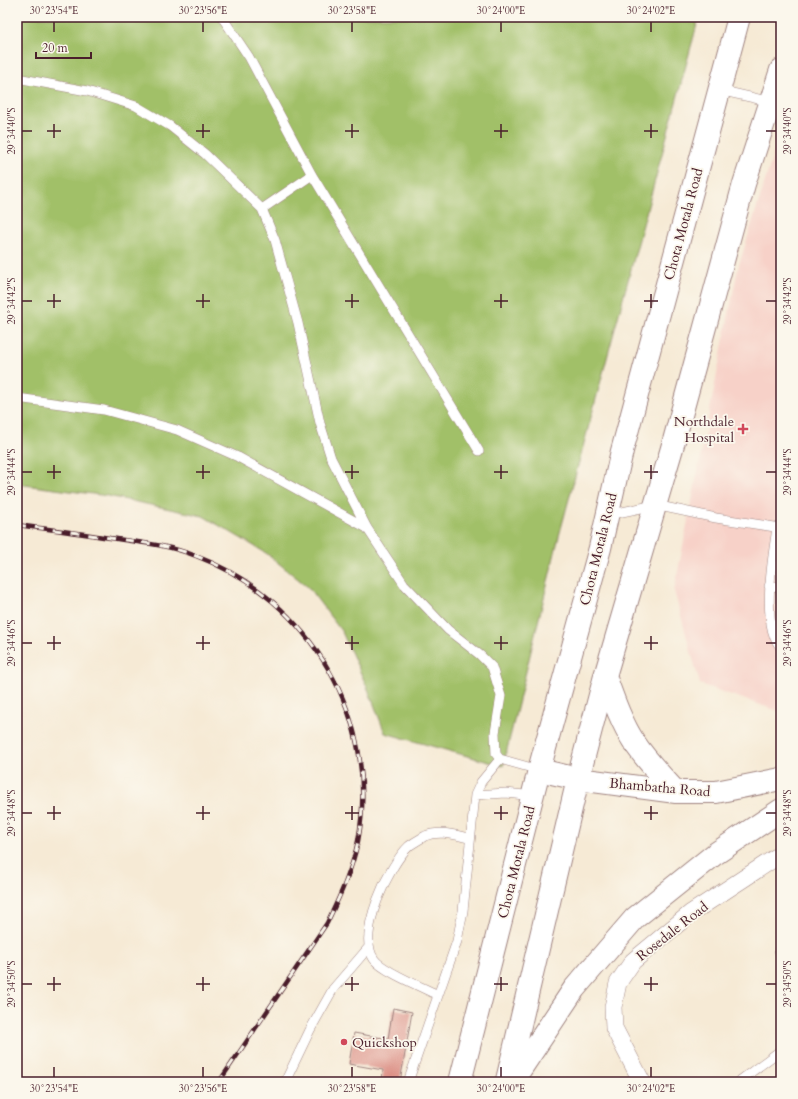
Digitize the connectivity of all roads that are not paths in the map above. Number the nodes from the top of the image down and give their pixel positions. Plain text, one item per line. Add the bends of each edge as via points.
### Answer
1 (222, 17) edge
2 (739, 17) edge
3 (781, 70) edge
4 (17, 78) edge
5 (719, 90) junction
6 (776, 104) edge
7 (312, 175) junction
8 (262, 209) junction
9 (17, 398) edge
10 (479, 451) dead end
11 (656, 505) junction
12 (607, 515) junction
13 (367, 528) junction
14 (779, 528) edge
15 (769, 586) junction
16 (781, 587) edge
17 (781, 647) edge
18 (605, 676) junction
19 (500, 759) junction
20 (540, 770) junction
21 (578, 779) junction
22 (781, 779) edge
23 (676, 792) junction
24 (475, 795) junction
25 (533, 796) junction
26 (781, 810) edge
27 (469, 838) junction
28 (781, 854) edge
29 (369, 947) junction
30 (438, 995) junction
31 (781, 1050) edge
32 (285, 1082) edge
33 (408, 1082) edge
34 (460, 1082) edge
35 (507, 1082) edge
36 (512, 1082) edge
37 (642, 1082) edge
38 (738, 1082) edge

1 - 7 lane via 249,57
2 - 5 street, Chota Motala Road
3 - 6 street
4 - 8 lane via 87,91 136,106 170,126 205,154
5 - 6 lane
5 - 12 street, Chota Motala Road
6 - 11 street via 744,184
7 - 8 lane
7 - 10 lane
8 - 13 lane via 275,240 331,458
9 - 13 lane via 104,410 177,430 245,461
11 - 12 lane
11 - 14 lane
11 - 18 street
12 - 20 street, Chota Motala Road
13 - 19 lane via 404,584 448,630 492,667 501,696 494,746
14 - 15 lane
15 - 16 lane
15 - 17 lane via 770,616 776,642
18 - 21 street
18 - 23 street via 634,741
19 - 20 lane
19 - 24 lane
20 - 21 street, Bhambatha Road
20 - 25 street, Chota Motala Road
21 - 23 street, Bhambatha Road
21 - 35 street
22 - 23 street, Bhambatha Road via 716,792
24 - 25 lane via 506,793
24 - 27 lane
25 - 34 street, Chota Motala Road
26 - 36 street via 715,854 635,918 574,989
27 - 29 lane via 441,833 426,836 410,846 386,879 372,917 368,934
27 - 30 lane via 464,911
28 - 37 street, Rosedale Road via 691,913 633,961 618,983 613,1007 614,1028
29 - 30 lane via 374,960
29 - 32 lane via 334,989 310,1030
30 - 33 lane
31 - 38 lane

